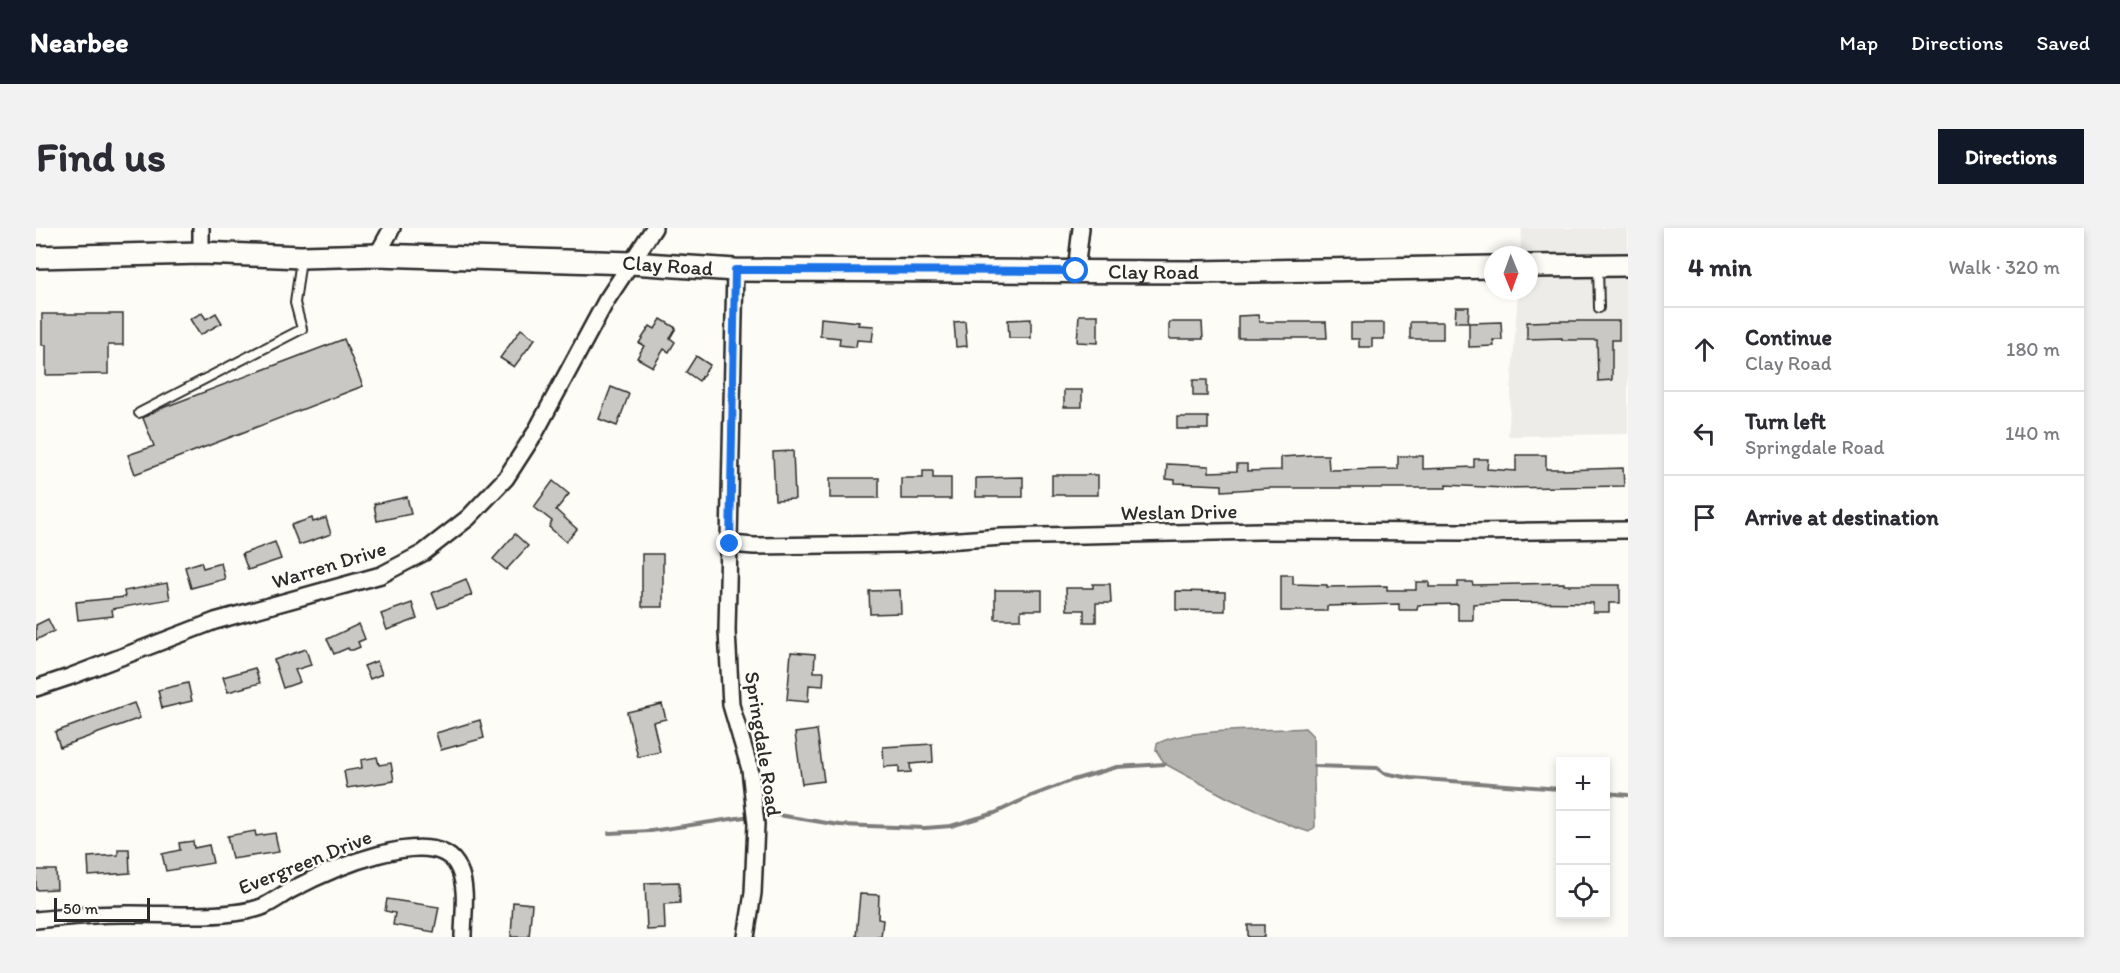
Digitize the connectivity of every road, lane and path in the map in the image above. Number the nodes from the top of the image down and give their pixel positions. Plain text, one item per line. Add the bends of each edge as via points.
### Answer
1 (201, 228) edge
2 (392, 228) edge
3 (654, 228) edge
4 (1081, 228) edge
5 (201, 253) junction
6 (377, 255) junction
7 (36, 256) edge
8 (301, 257) junction
9 (631, 263) junction
10 (1598, 265) junction
11 (1538, 266) edge
12 (1628, 266) edge
13 (1484, 267) edge
14 (735, 270) junction
15 (1076, 271) junction
16 (1599, 308) dead end
17 (138, 413) dead end
18 (1628, 530) edge
19 (730, 544) junction
20 (36, 688) edge
21 (36, 920) edge
22 (463, 937) edge
23 (747, 937) edge

1 - 5 street
2 - 6 street
3 - 9 street, Warren Drive
4 - 15 street
5 - 7 street, Clay Road
5 - 8 street, Clay Road
6 - 8 street, Clay Road
6 - 9 street, Clay Road
8 - 17 lane via 295,303 303,329
9 - 14 street, Clay Road
9 - 20 street, Warren Drive via 506,478 468,518 423,553 381,575 215,621
10 - 11 street
10 - 12 street
10 - 16 lane
13 - 15 street, Clay Road
14 - 15 street, Clay Road
14 - 19 street, Springdale Road
18 - 19 street, Weslan Drive via 1260,531 1002,537 903,544
19 - 23 street, Springdale Road via 727,631 731,705 750,769 756,824
21 - 22 street, Evergreen Drive via 231,913 262,907 292,889 366,858 394,850 426,848 445,854 459,868 464,888

